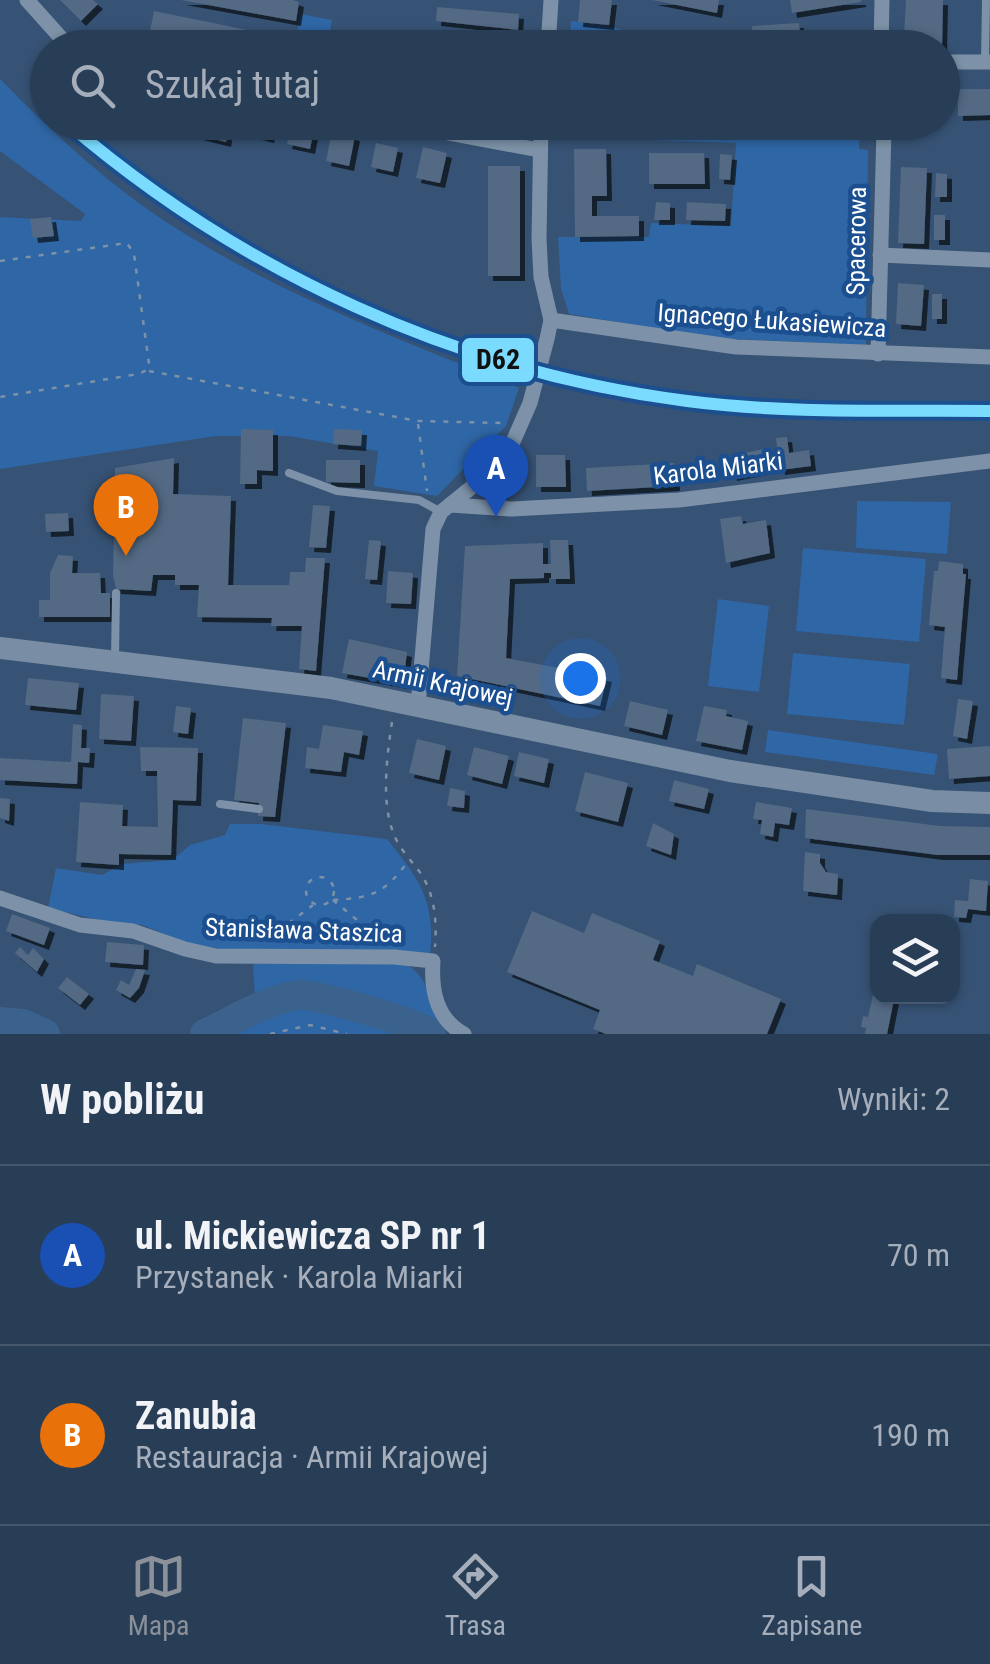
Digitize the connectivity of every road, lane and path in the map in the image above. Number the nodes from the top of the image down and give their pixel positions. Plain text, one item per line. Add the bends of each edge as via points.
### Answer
1 (27, 0) edge
2 (551, 0) edge
3 (882, 0) edge
4 (986, 0) edge
5 (54, 30) edge
6 (549, 30) edge
7 (881, 30) edge
8 (960, 62) edge
9 (988, 62) edge
10 (486, 140) edge
11 (540, 140) edge
12 (884, 140) edge
13 (539, 150) junction
14 (880, 255) junction
15 (990, 260) edge
16 (0, 261) edge
17 (551, 320) junction
18 (878, 354) junction
19 (990, 358) edge
20 (147, 370) junction
21 (0, 397) edge
22 (418, 421) junction
23 (512, 424) dead end
24 (990, 461) edge
25 (289, 473) dead end
26 (441, 508) junction
27 (116, 593) dead end
28 (0, 648) edge
29 (115, 663) junction
30 (418, 706) junction
31 (394, 713) dead end
32 (990, 803) edge
33 (220, 804) dead end
34 (258, 809) dead end
35 (410, 859) junction
36 (0, 898) edge
37 (332, 899) junction
38 (314, 904) junction
39 (264, 945) dead end
40 (385, 945) dead end
41 (434, 961) junction
42 (298, 1025) junction
43 (270, 1034) edge
44 (298, 1034) edge
45 (347, 1034) edge
46 (464, 1034) edge

1 - 5 street
2 - 6 street
3 - 7 street
4 - 9 lane
8 - 9 street
10 - 13 street
11 - 13 street
12 - 14 street, Spacerowa
13 - 17 street via 540,263
14 - 15 street
14 - 18 street, Spacerowa
16 - 20 path via 128,242
17 - 18 street, Ignacego Łukasiewicza via 736,348
17 - 26 street via 530,403 506,452 484,478
18 - 19 street, Ignacego Łukasiewicza
20 - 21 path
20 - 22 path
22 - 23 path
22 - 26 path via 425,485
24 - 26 street, Karola Miarki via 679,500
25 - 26 lane via 337,491 412,498
26 - 30 street via 428,570
27 - 29 lane
28 - 29 main road, Armii Krajowej
29 - 30 main road, Armii Krajowej via 331,688
30 - 32 main road, Armii Krajowej via 730,771 932,802
31 - 35 path via 389,814
33 - 34 lane
35 - 37 path via 375,894
35 - 41 path via 434,906
36 - 41 street, Stanisława Staszica via 66,922 133,930 216,956
37 - 38 path
37 - 38 path via 332,882 316,877 306,890
37 - 40 path
38 - 39 path
41 - 46 street via 437,1003
42 - 43 path
42 - 44 path
42 - 45 path

